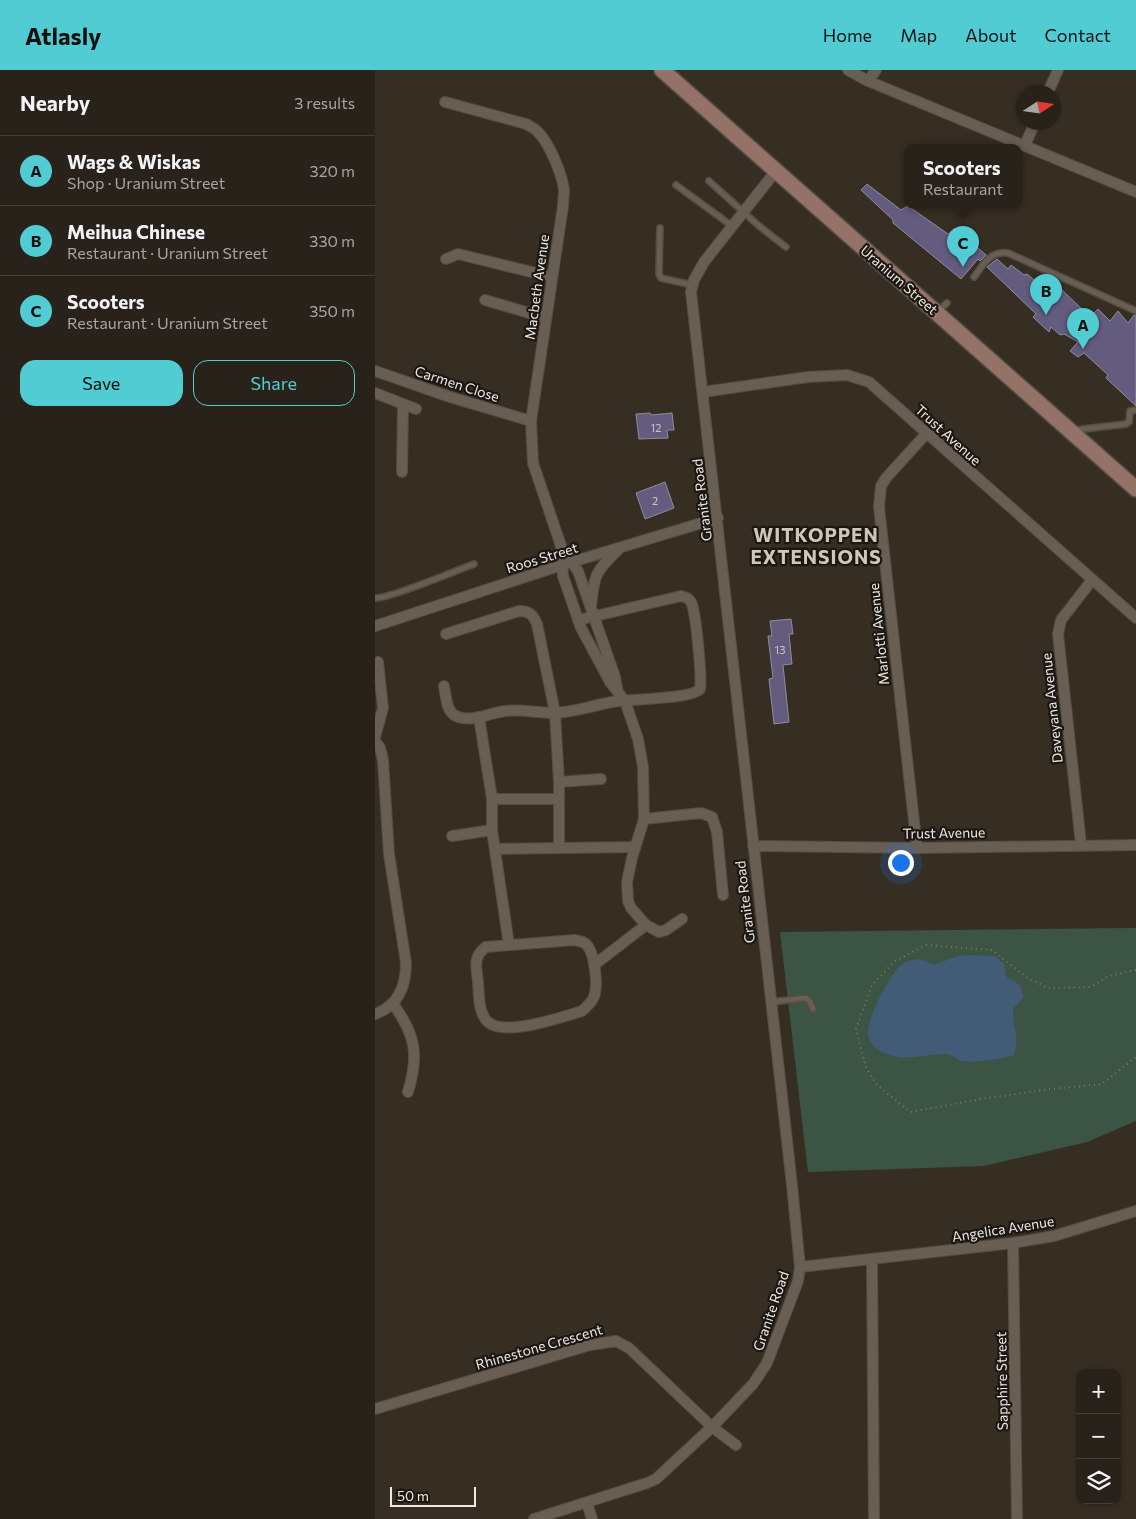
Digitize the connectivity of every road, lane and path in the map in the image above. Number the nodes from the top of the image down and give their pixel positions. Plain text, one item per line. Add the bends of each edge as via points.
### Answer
1 (662, 70) edge
2 (848, 70) edge
3 (875, 70) edge
4 (1057, 70) edge
5 (868, 81) junction
6 (1051, 85) edge
7 (445, 102) dead end
8 (1032, 130) edge
9 (1025, 145) junction
10 (775, 172) junction
11 (709, 181) dead end
12 (676, 185) dead end
13 (1136, 192) edge
14 (743, 212) junction
15 (732, 227) junction
16 (660, 228) dead end
17 (786, 247) dead end
18 (446, 259) dead end
19 (552, 277) junction
20 (974, 277) dead end
21 (693, 286) junction
22 (485, 300) dead end
23 (1136, 311) edge
24 (546, 318) junction
25 (375, 371) edge
26 (703, 392) junction
27 (375, 393) edge
28 (403, 404) junction
29 (416, 409) dead end
30 (1136, 410) edge
31 (531, 421) junction
32 (1068, 430) junction
33 (925, 434) junction
34 (402, 472) dead end
35 (1136, 489) edge
36 (718, 518) junction
37 (621, 548) junction
38 (473, 564) dead end
39 (567, 564) junction
40 (1092, 580) junction
41 (375, 598) edge
42 (593, 612) junction
43 (1136, 618) edge
44 (578, 620) junction
45 (375, 626) edge
46 (446, 634) dead end
47 (378, 662) dead end
48 (444, 686) dead end
49 (617, 690) junction
50 (625, 701) junction
51 (555, 713) junction
52 (479, 716) junction
53 (375, 737) edge
54 (375, 741) edge
55 (601, 779) dead end
56 (559, 782) junction
57 (491, 799) junction
58 (559, 799) junction
59 (644, 819) junction
60 (492, 830) junction
61 (452, 836) dead end
62 (1081, 844) junction
63 (1136, 845) edge
64 (753, 846) junction
65 (635, 847) junction
66 (559, 848) junction
67 (917, 848) junction
68 (495, 849) junction
69 (723, 895) dead end
70 (682, 919) dead end
71 (646, 924) junction
72 (509, 945) junction
73 (594, 965) junction
74 (1136, 970) edge
75 (771, 1002) junction
76 (393, 1004) junction
77 (813, 1009) dead end
78 (375, 1014) edge
79 (1136, 1057) edge
80 (408, 1092) dead end
81 (1136, 1211) edge
82 (1013, 1243) junction
83 (872, 1260) junction
84 (800, 1267) junction
85 (375, 1409) edge
86 (712, 1427) junction
87 (736, 1445) dead end
88 (587, 1503) junction
89 (534, 1519) edge
90 (592, 1519) edge
91 (873, 1519) edge
92 (1017, 1519) edge

1 - 10 street, Uranium Street
2 - 5 street
3 - 5 street
4 - 6 street
5 - 9 street
7 - 19 street, Macbeth Avenue via 527,124 541,134 551,151 564,190
8 - 9 street
9 - 13 street
10 - 14 street, Granite Road
10 - 32 street, Uranium Street via 942,308
11 - 14 lane
12 - 15 lane
14 - 15 street, Granite Road
14 - 17 lane
15 - 21 street, Granite Road via 704,262
16 - 21 lane via 661,278
18 - 19 street via 458,254
19 - 24 street, Macbeth Avenue
20 - 23 lane via 990,256 1008,253
21 - 26 street, Granite Road via 691,292
22 - 24 street
24 - 31 street, Macbeth Avenue
25 - 31 street, Carmen Close
26 - 33 street, Trust Avenue via 808,377 847,376 869,382
26 - 36 street, Granite Road
27 - 28 street
28 - 29 street
28 - 34 street
30 - 32 lane via 1130,411 1126,424
31 - 39 street, Macbeth Avenue via 533,463
32 - 35 street, Uranium Street
33 - 40 street, Trust Avenue
33 - 67 street, Marlotti Avenue via 886,478 881,486 879,507
36 - 37 street, Roos Street
36 - 64 street, Granite Road
37 - 39 street, Roos Street
37 - 42 street via 596,575
38 - 41 lane via 398,593
39 - 42 street via 578,571
39 - 44 street via 563,576
39 - 45 street, Roos Street
40 - 43 street, Trust Avenue
40 - 62 street, Daveyana Avenue via 1061,620 1058,634
42 - 44 street
42 - 49 street
42 - 50 street via 681,596 690,600 693,607 698,692
44 - 49 street
46 - 51 street via 519,611 533,615
47 - 53 street via 383,708
48 - 52 street via 451,713 465,718
49 - 50 street
50 - 51 street
50 - 59 street via 638,738 643,767
51 - 52 street via 506,711
51 - 56 street
52 - 57 street
54 - 76 street via 383,760 389,854 406,963 403,988
55 - 56 street
56 - 58 street
57 - 58 street
57 - 60 street
58 - 66 street
59 - 65 street
59 - 69 street via 701,813 712,817 717,832
60 - 61 street
60 - 68 street
62 - 63 street, Trust Avenue
62 - 67 street, Trust Avenue
64 - 67 street, Trust Avenue
64 - 75 street, Granite Road
65 - 66 street
65 - 71 street via 626,893 631,908
66 - 68 street
68 - 72 street
70 - 71 street via 663,932
71 - 73 street
72 - 73 street via 580,941 588,947
72 - 73 street via 486,947 475,960 481,1012 487,1022 503,1028 582,1011 594,998
74 - 79 path via 1109,976 1091,987 1048,988 1026,977 992,950 926,945 895,961 872,985 856,1029 866,1068 877,1084 910,1112 981,1099 1102,1084
75 - 77 lane via 806,998
75 - 84 street, Granite Road
76 - 78 street
76 - 80 street via 413,1046 415,1062
81 - 82 street, Angelica Avenue via 1062,1234
82 - 83 street, Angelica Avenue
82 - 92 street, Sapphire Street
83 - 84 street, Angelica Avenue
83 - 91 street
84 - 86 street, Granite Road via 792,1299 767,1363 753,1384
85 - 86 street, Rhinestone Crescent via 616,1340 629,1348
86 - 87 street
86 - 88 street, Granite Road via 656,1479
88 - 89 street, Granite Road
88 - 90 street

